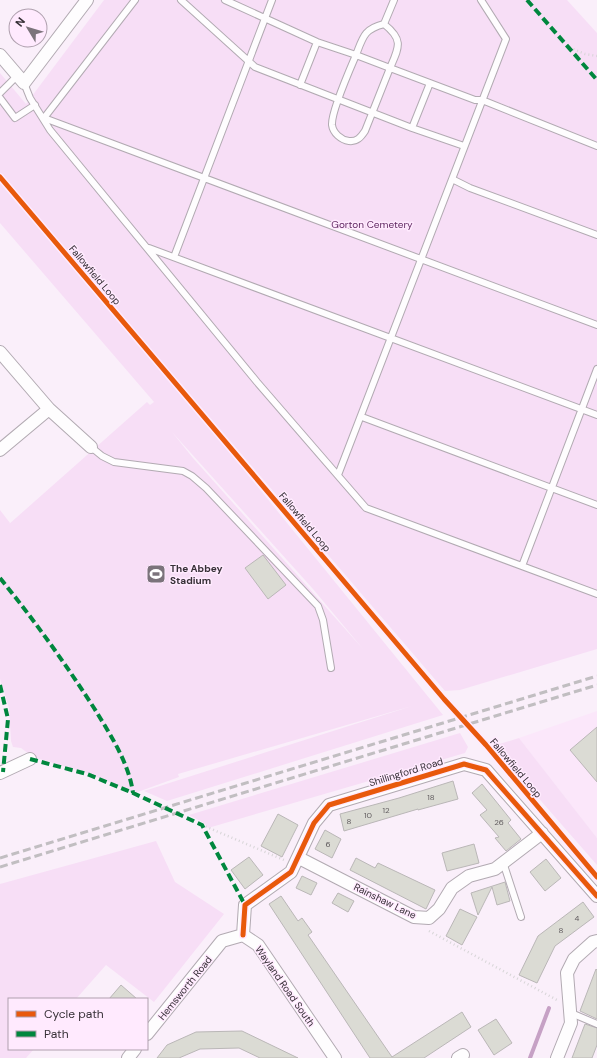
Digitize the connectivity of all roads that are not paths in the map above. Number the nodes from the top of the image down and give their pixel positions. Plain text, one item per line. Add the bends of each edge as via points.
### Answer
1 (87, 0) edge
2 (136, 0) edge
3 (181, 0) edge
4 (225, 0) edge
5 (272, 0) edge
6 (394, 0) edge
7 (481, 0) edge
8 (265, 19) junction
9 (384, 24) junction
10 (317, 42) junction
11 (0, 55) edge
12 (356, 55) junction
13 (249, 61) junction
14 (390, 68) junction
15 (21, 79) junction
16 (430, 83) junction
17 (300, 85) junction
18 (0, 93) edge
19 (0, 98) edge
20 (339, 100) junction
21 (482, 100) junction
22 (35, 105) junction
23 (372, 112) junction
24 (44, 118) junction
25 (412, 128) junction
26 (464, 146) junction
27 (597, 146) edge
28 (205, 178) junction
29 (452, 179) junction
30 (597, 235) edge
31 (148, 247) junction
32 (174, 257) junction
33 (422, 259) junction
34 (597, 325) edge
35 (392, 338) junction
36 (0, 352) edge
37 (597, 369) edge
38 (49, 409) junction
39 (582, 409) junction
40 (597, 415) edge
41 (362, 417) junction
42 (92, 447) joint
43 (0, 450) edge
44 (338, 475) junction
45 (552, 488) junction
46 (597, 505) edge
47 (522, 566) junction
48 (597, 594) edge
49 (331, 668) dead end
50 (30, 759) dead end
51 (0, 773) edge
52 (542, 833) junction
53 (297, 861) junction
54 (504, 862) junction
55 (597, 896) edge
56 (521, 917) dead end
57 (243, 935) junction
58 (597, 941) edge
59 (570, 1010) junction
60 (597, 1024) edge
61 (148, 1033) edge
62 (134, 1050) edge
63 (128, 1058) edge
64 (335, 1058) edge
65 (557, 1058) edge

1 - 15 street
2 - 24 lane
3 - 13 lane
4 - 8 lane
5 - 8 lane
6 - 9 lane
7 - 21 lane via 506,39
8 - 10 lane
8 - 13 lane
9 - 12 lane via 372,27 364,36
9 - 14 lane via 399,43
10 - 12 lane
10 - 17 lane
11 - 15 street
12 - 14 lane
12 - 20 lane
13 - 17 lane
13 - 28 lane
14 - 16 lane
14 - 23 lane
15 - 18 lane
15 - 22 lane
16 - 21 lane via 475,100
16 - 25 lane
17 - 20 lane
19 - 22 lane via 16,118
20 - 23 lane
20 - 23 lane via 332,124 335,133 346,141 355,141 361,137
21 - 26 lane
21 - 27 lane
22 - 24 lane
23 - 25 lane
24 - 28 lane
24 - 31 lane via 50,130
25 - 26 lane
26 - 29 lane
28 - 32 lane
28 - 33 lane
29 - 30 lane
29 - 33 lane
31 - 32 lane
31 - 44 lane via 257,382
32 - 35 lane
33 - 34 lane
33 - 35 lane
35 - 39 lane
35 - 41 lane
36 - 38 street
37 - 39 lane
38 - 42 street
38 - 43 street
39 - 40 lane
39 - 45 lane
41 - 44 lane
41 - 45 lane
42 - 49 lane via 114,462 183,471 206,488 318,606 323,620
44 - 47 lane via 366,508
45 - 46 lane
45 - 47 lane
47 - 48 lane
50 - 51 street
52 - 53 street, Shillingford Road via 486,770 464,764 329,805 314,823
52 - 54 street, Rainshaw Lane
52 - 55 street, Shillingford Road
53 - 54 street, Rainshaw Lane via 414,917 429,918 439,910 452,888 469,876 495,869
53 - 57 street, Shillingford Road via 290,872 245,905
54 - 56 lane
57 - 61 street, Hemsworth Road via 222,941
57 - 64 street, Wayland Road South via 258,945
58 - 59 street via 574,959 567,973
59 - 60 lane
59 - 65 street via 571,1023
62 - 63 street

